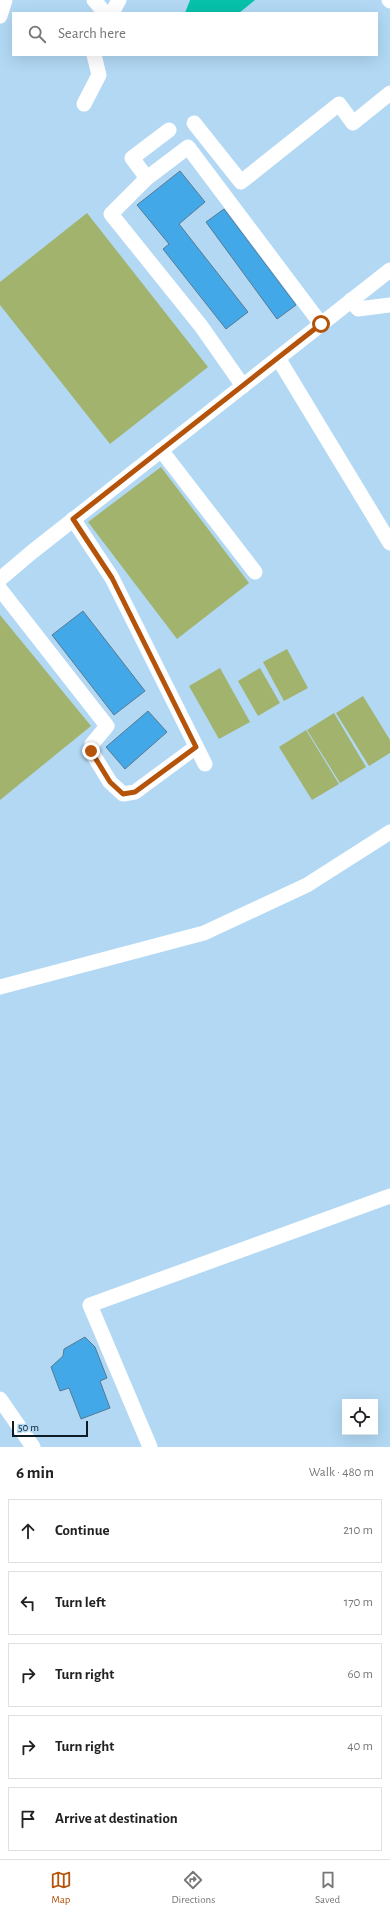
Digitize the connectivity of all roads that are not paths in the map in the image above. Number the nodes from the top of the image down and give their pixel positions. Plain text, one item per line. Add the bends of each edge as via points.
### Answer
1 (5, 0) edge
2 (94, 0) edge
3 (119, 0) edge
4 (104, 12) edge
5 (113, 12) edge
6 (0, 16) edge
7 (94, 56) edge
8 (390, 93) edge
9 (84, 104) dead end
10 (194, 123) dead end
11 (169, 130) dead end
12 (147, 178) junction
13 (390, 270) edge
14 (351, 300) junction
15 (390, 306) edge
16 (321, 324) junction
17 (278, 358) junction
18 (243, 386) junction
19 (161, 450) junction
20 (73, 519) junction
21 (390, 543) edge
22 (255, 572) dead end
23 (0, 579) edge
24 (0, 590) edge
25 (196, 747) junction
26 (205, 764) dead end
27 (390, 832) edge
28 (0, 988) edge
29 (390, 1196) edge
30 (0, 1399) edge
31 (33, 1447) edge
32 (150, 1447) edge

1 - 6 street
2 - 4 street
3 - 5 street
7 - 9 street via 99,75
8 - 10 street via 353,123 339,104 241,182
11 - 12 street via 132,158
12 - 16 street via 188,148
12 - 18 street via 111,214 201,326
13 - 14 street
14 - 15 street via 358,309
14 - 16 street
16 - 17 street
17 - 18 street
17 - 21 street
18 - 19 street
19 - 20 street
19 - 22 street
20 - 23 street
20 - 25 street via 112,578
24 - 25 street via 107,726 92,744 91,751 110,782 123,794 135,792
25 - 26 street
27 - 28 street via 307,885 204,933
29 - 32 street via 90,1305
30 - 31 street

